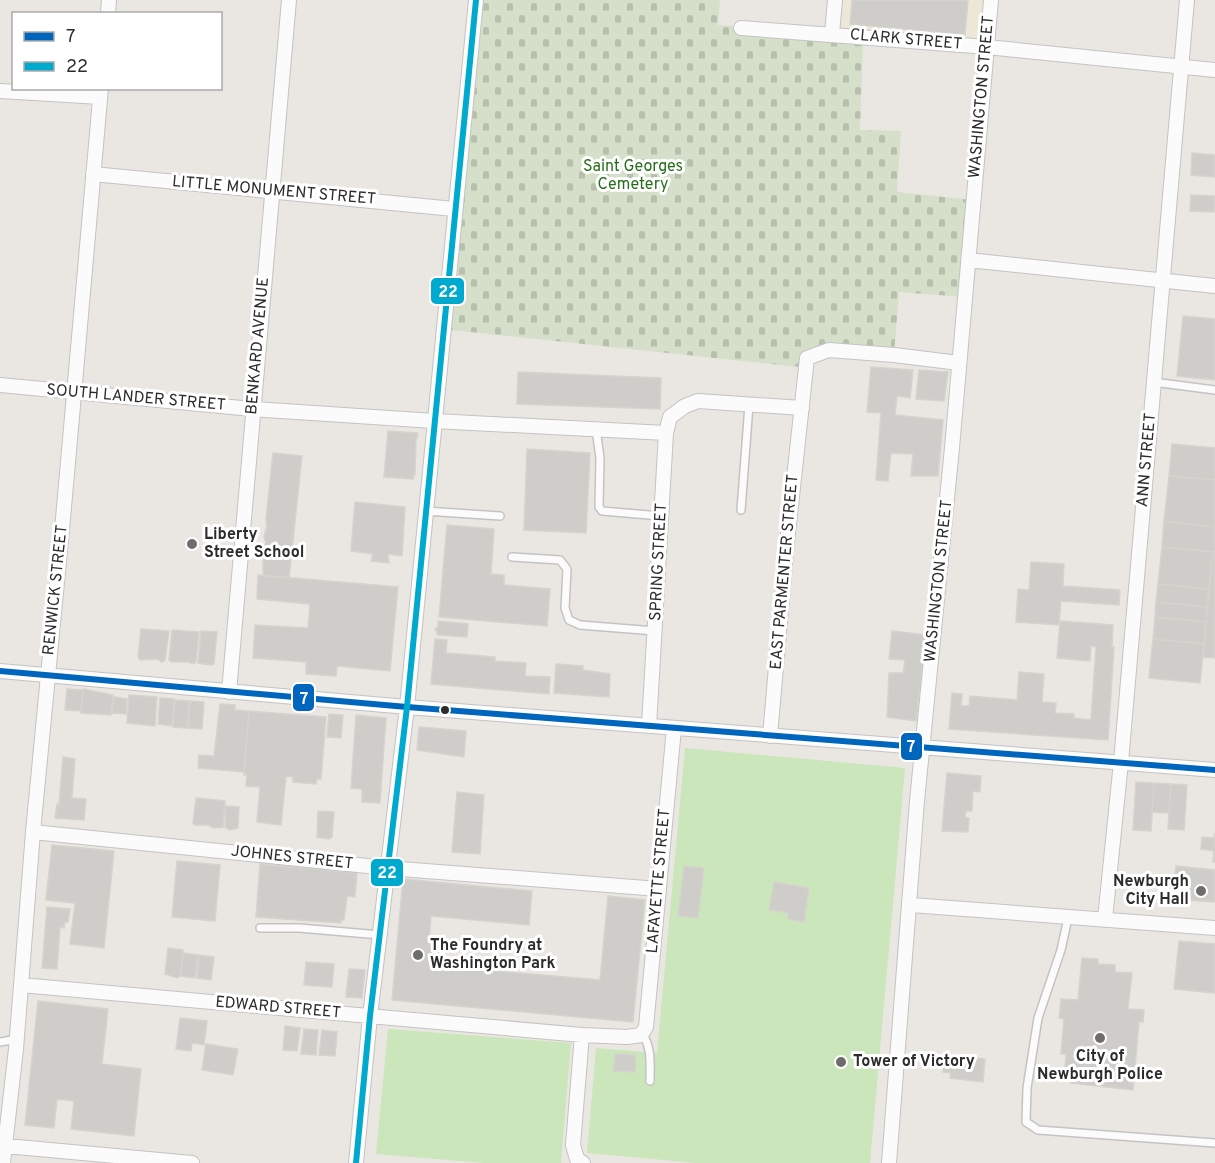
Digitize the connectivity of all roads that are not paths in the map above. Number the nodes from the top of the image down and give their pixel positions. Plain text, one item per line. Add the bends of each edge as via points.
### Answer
1 (289, 0) edge
2 (476, 0) edge
3 (835, 0) edge
4 (991, 0) edge
5 (1187, 0) edge
6 (741, 28) dead end
7 (832, 34) junction
8 (987, 47) junction
9 (1181, 67) junction
10 (1215, 70) edge
11 (0, 91) edge
12 (100, 93) edge
13 (93, 174) junction
14 (272, 190) junction
15 (454, 209) junction
16 (968, 260) junction
17 (1161, 280) junction
18 (1215, 286) edge
19 (959, 363) junction
20 (1153, 382) junction
21 (0, 385) edge
22 (1215, 390) edge
23 (73, 392) junction
24 (749, 405) junction
25 (802, 408) junction
26 (252, 409) junction
27 (434, 421) junction
28 (596, 429) junction
29 (666, 433) junction
30 (741, 510) dead end
31 (425, 511) junction
32 (500, 516) dead end
33 (662, 516) junction
34 (512, 557) dead end
35 (655, 632) junction
36 (0, 670) edge
37 (47, 675) junction
38 (230, 692) junction
39 (407, 707) junction
40 (649, 726) junction
41 (674, 728) junction
42 (770, 736) junction
43 (923, 748) junction
44 (1121, 762) junction
45 (1215, 770) edge
46 (33, 832) junction
47 (387, 868) junction
48 (658, 889) junction
49 (911, 905) junction
50 (1068, 918) junction
51 (1105, 919) junction
52 (260, 928) dead end
53 (1215, 928) edge
54 (380, 935) junction
55 (21, 985) junction
56 (370, 1016) junction
57 (642, 1033) junction
58 (582, 1035) junction
59 (17, 1039) junction
60 (0, 1042) edge
61 (650, 1081) dead end
62 (1215, 1143) edge
63 (6, 1146) junction
64 (3, 1163) edge
65 (192, 1163) edge
66 (356, 1163) edge
67 (583, 1163) edge
68 (889, 1163) edge

1 - 14 street, BENKARD AVENUE
2 - 15 street
3 - 7 street
4 - 8 street, WASHINGTON STREET
5 - 9 street, ANN STREET
6 - 7 street, CLARK STREET
7 - 8 street, CLARK STREET
8 - 9 street, CLARK STREET
8 - 16 street, WASHINGTON STREET
9 - 10 street, CLARK STREET
9 - 17 street, ANN STREET
11 - 12 street
12 - 13 street, RENWICK STREET
13 - 14 street, LITTLE MONUMENT STREET
13 - 23 street, RENWICK STREET
14 - 15 street, LITTLE MONUMENT STREET
14 - 26 street, BENKARD AVENUE
15 - 27 street
16 - 17 street
16 - 19 street, WASHINGTON STREET
17 - 18 street
17 - 20 street, ANN STREET
19 - 25 street, EAST PARMENTER STREET via 829,350 807,358
19 - 43 street, WASHINGTON STREET
20 - 22 lane
20 - 44 street, ANN STREET
21 - 23 street, SOUTH LANDER STREET
23 - 26 street, SOUTH LANDER STREET
23 - 37 street, RENWICK STREET
24 - 25 street
24 - 29 street, SPRING STREET via 698,401 670,417
24 - 30 lane
25 - 42 street, EAST PARMENTER STREET
26 - 27 street, SOUTH LANDER STREET
26 - 38 street, BENKARD AVENUE
27 - 28 street, SOUTH LANDER STREET
27 - 31 street
28 - 29 street, SOUTH LANDER STREET
28 - 33 lane via 602,511
29 - 33 street, SPRING STREET
31 - 32 lane
31 - 39 street
33 - 35 street, SPRING STREET
34 - 35 lane via 560,560 567,569 568,621
35 - 40 street, SPRING STREET
36 - 37 street
37 - 38 street
37 - 46 street, RENWICK STREET
38 - 39 street
39 - 40 street
39 - 47 street
40 - 41 street
41 - 42 street
41 - 48 street, LAFAYETTE STREET
42 - 43 street
43 - 44 street
43 - 49 street, WASHINGTON STREET
44 - 45 street
44 - 51 street, ANN STREET
46 - 47 street, JOHNES STREET
46 - 55 street, RENWICK STREET
47 - 48 street, JOHNES STREET
47 - 54 street
48 - 57 street, LAFAYETTE STREET via 646,1027
49 - 50 street
49 - 68 street, WASHINGTON STREET
50 - 51 street
50 - 62 lane via 1038,1018 1026,1122 1038,1130
51 - 53 street
52 - 54 lane
54 - 56 street
55 - 56 street, EDWARD STREET
55 - 59 street, RENWICK STREET
56 - 58 street, EDWARD STREET
56 - 66 street
57 - 58 street, EDWARD STREET via 627,1037
57 - 61 lane via 651,1054
58 - 67 street via 573,1145
59 - 60 lane
59 - 63 street, RENWICK STREET
63 - 64 street, RENWICK STREET
63 - 65 street

